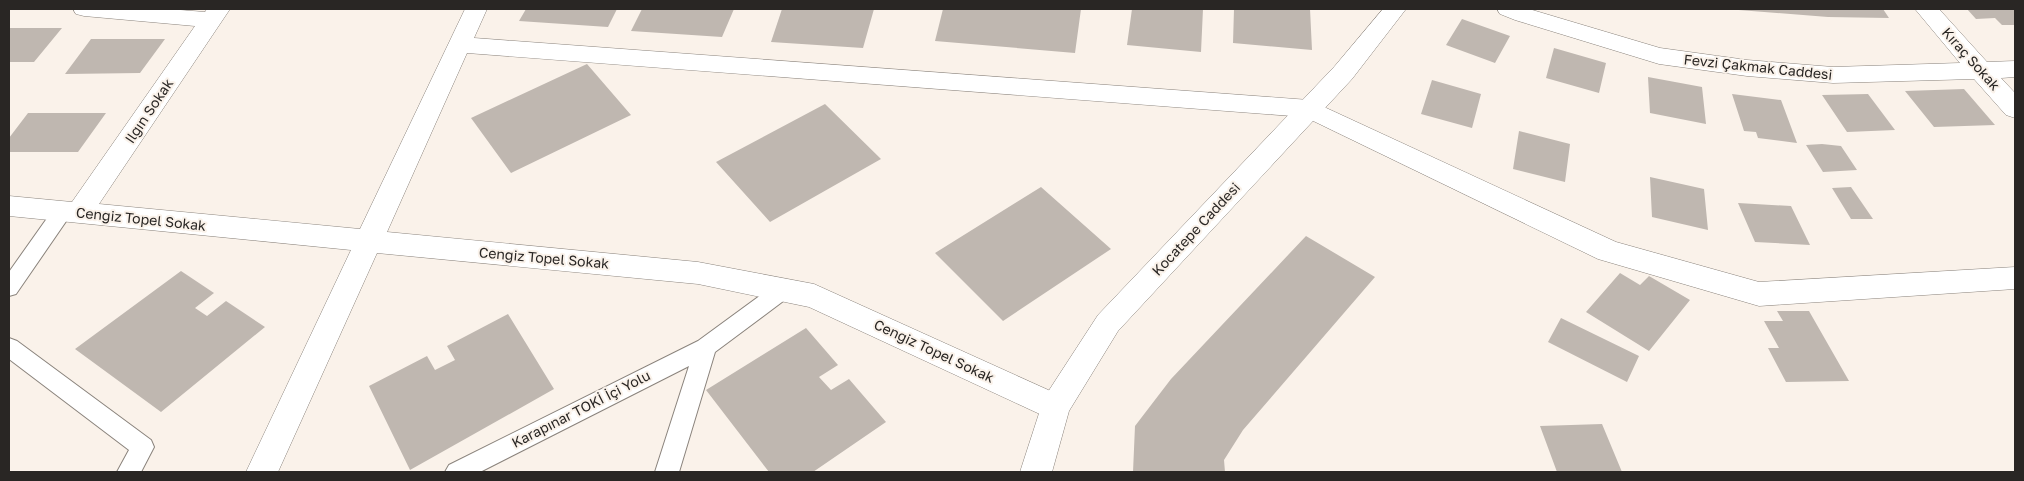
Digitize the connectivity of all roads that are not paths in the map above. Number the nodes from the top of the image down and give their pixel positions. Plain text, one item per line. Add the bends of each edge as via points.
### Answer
1 (84, 9) edge
2 (476, 9) edge
3 (1395, 9) edge
4 (1508, 9) edge
5 (1926, 9) edge
6 (215, 14) edge
7 (460, 45) junction
8 (2015, 68) edge
9 (1981, 70) junction
10 (1309, 109) junction
11 (2015, 109) edge
12 (9, 206) edge
13 (71, 212) junction
14 (367, 242) junction
15 (2015, 278) edge
16 (9, 288) edge
17 (783, 290) junction
18 (706, 346) junction
19 (9, 347) edge
20 (1055, 407) junction
21 (129, 472) edge
22 (262, 472) edge
23 (456, 472) edge
24 (667, 472) edge
25 (1036, 472) edge

1 - 6 street
2 - 7 street
3 - 10 street, Kocatepe Caddesi
4 - 9 street, Fevzi Çakmak Caddesi via 1659,56 1748,68 1833,75
5 - 9 street, Kıraç Sokak
6 - 13 street, Ilgın Sokak
7 - 10 street
7 - 14 street
8 - 9 street, Fevzi Çakmak Caddesi
9 - 11 street, Kıraç Sokak
10 - 15 street via 1608,251 1759,294
10 - 20 street, Kocatepe Caddesi via 1108,323
12 - 13 street, Cengiz Topel Sokak
13 - 14 street, Cengiz Topel Sokak
13 - 16 lane
14 - 17 street, Cengiz Topel Sokak via 698,273
14 - 22 street
17 - 18 lane, Karapınar TOKİ İçi Yolu
17 - 20 street, Cengiz Topel Sokak via 814,296
18 - 23 lane, Karapınar TOKİ İçi Yolu
18 - 24 lane
19 - 21 lane via 143,447
20 - 25 street, Kocatepe Caddesi

